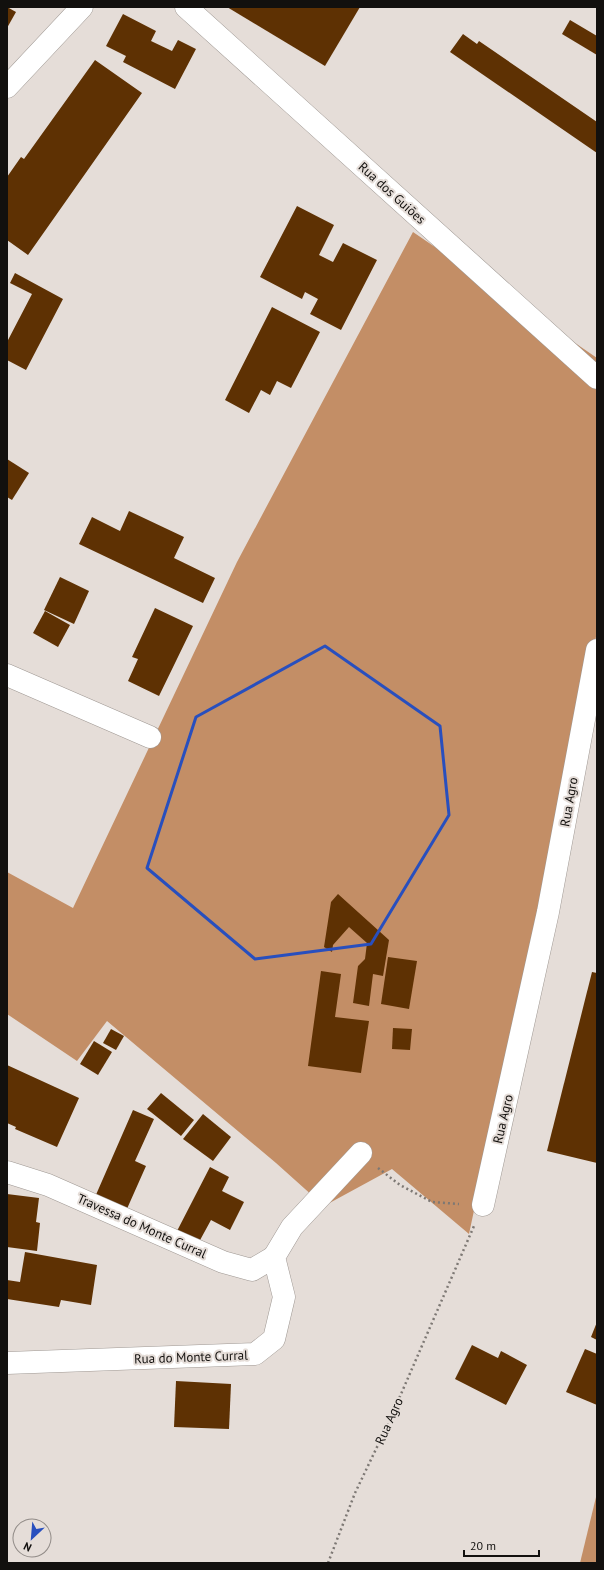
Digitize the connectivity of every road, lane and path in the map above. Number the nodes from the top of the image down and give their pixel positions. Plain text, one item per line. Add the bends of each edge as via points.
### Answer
1 (82, 7) edge
2 (186, 7) edge
3 (7, 87) edge
4 (597, 378) edge
5 (597, 650) edge
6 (7, 675) edge
7 (150, 737) dead end
8 (361, 1153) joint
9 (7, 1172) edge
10 (483, 1205) junction
11 (274, 1257) junction
12 (7, 1363) edge
13 (328, 1563) edge

1 - 3 street
2 - 4 street, Rua dos Guiões
5 - 10 street, Rua Agro via 548,912
6 - 7 street
8 - 10 path via 400,1185 432,1202
8 - 11 street via 292,1227
9 - 11 street, Travessa do Monte Curral via 48,1185 223,1262 252,1270
10 - 13 path, Rua Agro via 388,1424 355,1492
11 - 12 street, Rua do Monte Curral via 284,1297 274,1339 255,1354

